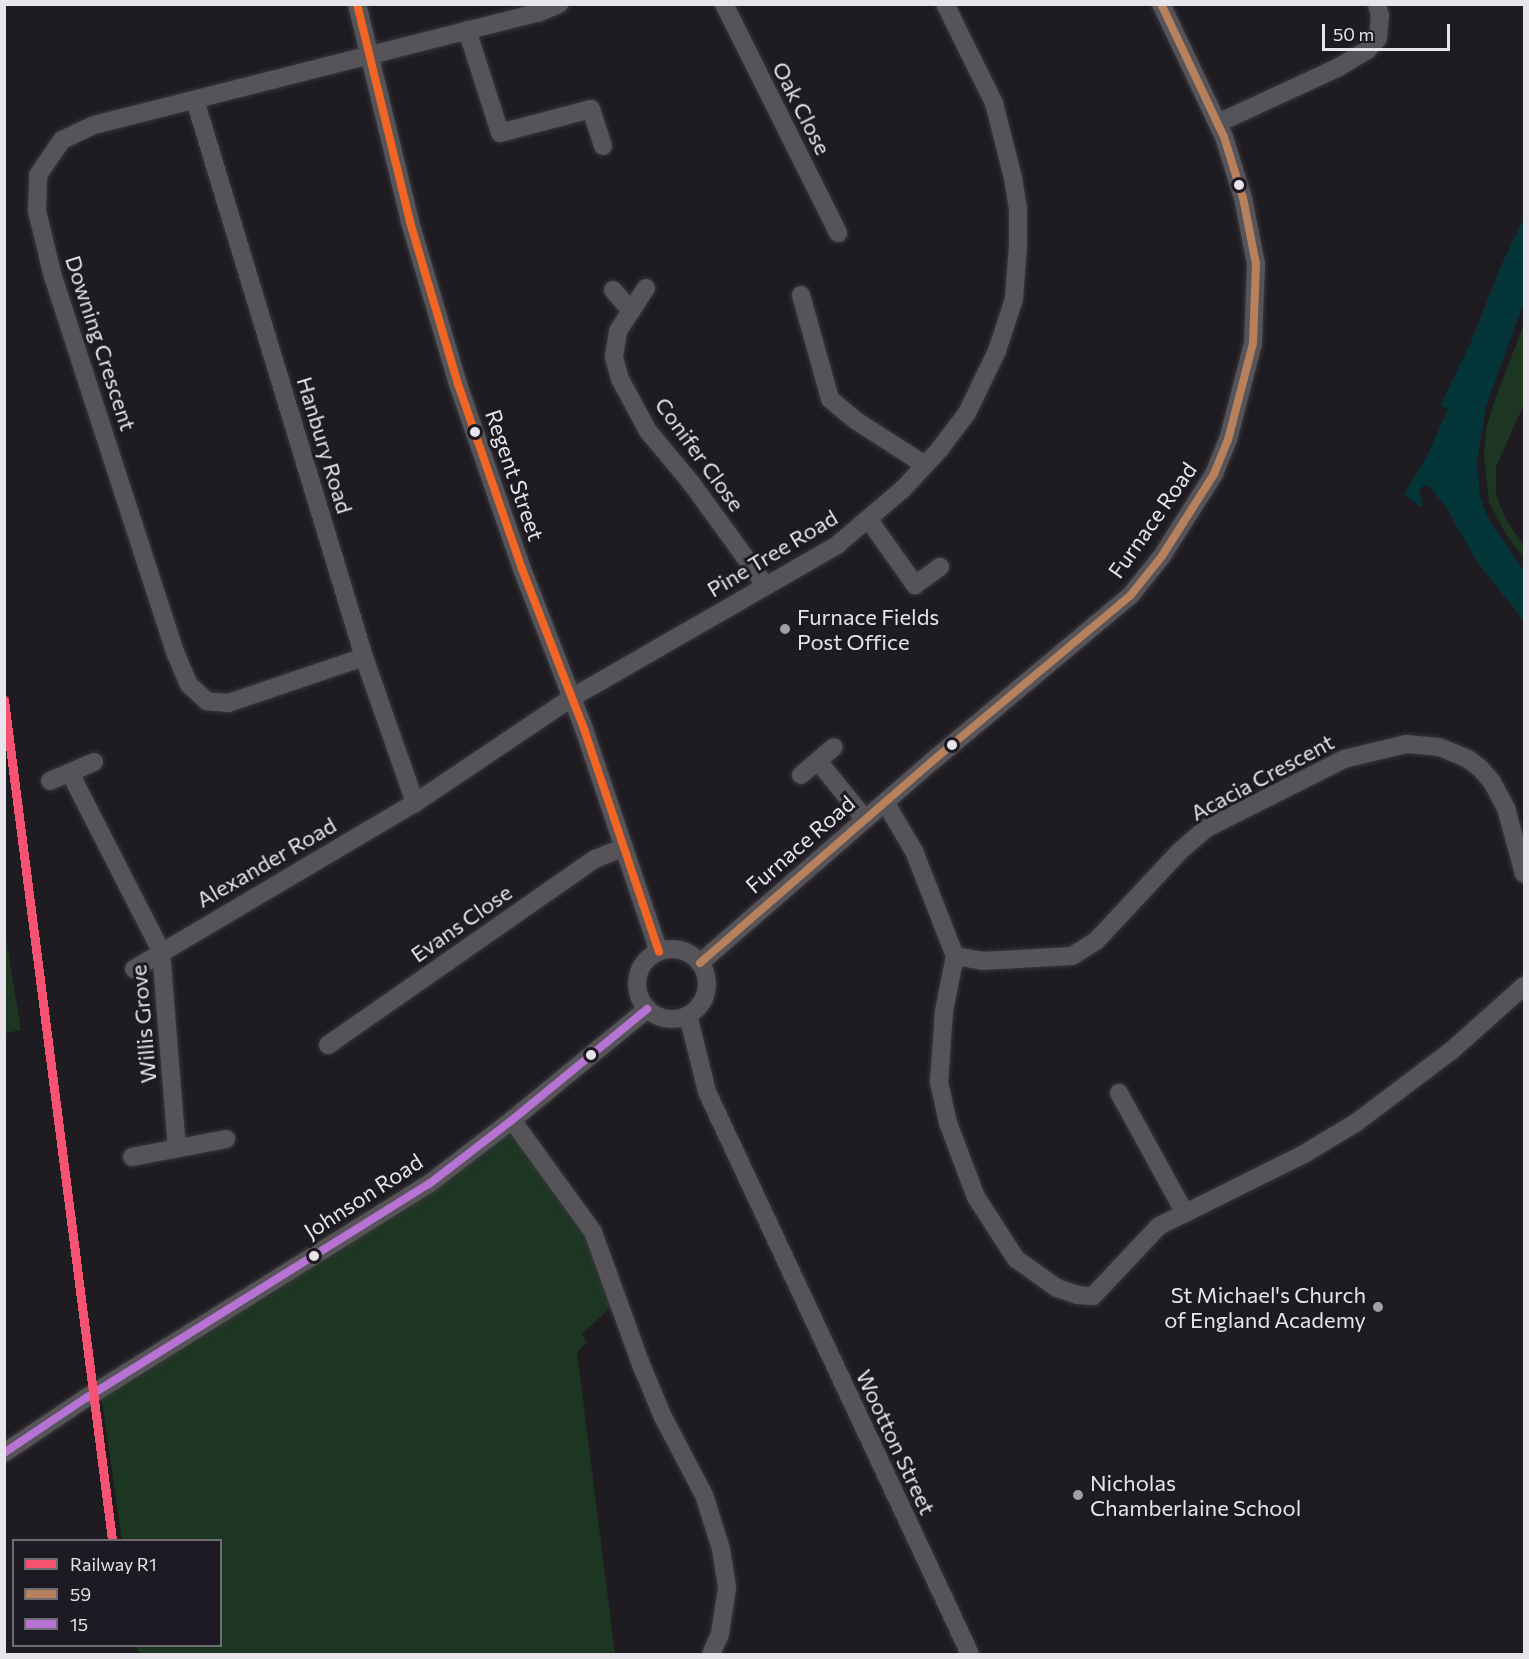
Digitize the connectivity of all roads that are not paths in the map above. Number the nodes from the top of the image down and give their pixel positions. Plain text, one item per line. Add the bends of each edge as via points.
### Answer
1 (357, 4) edge
2 (559, 4) edge
3 (724, 4) edge
4 (945, 4) edge
5 (1161, 4) edge
6 (1377, 4) edge
7 (467, 30) junction
8 (369, 56) junction
9 (195, 100) junction
10 (1218, 123) junction
11 (603, 146) dead end
12 (838, 233) dead end
13 (646, 288) dead end
14 (613, 290) dead end
15 (801, 295) dead end
16 (631, 311) junction
17 (926, 465) junction
18 (869, 520) junction
19 (940, 567) dead end
20 (765, 585) junction
21 (364, 657) junction
22 (573, 697) junction
23 (834, 747) dead end
24 (818, 761) junction
25 (94, 762) dead end
26 (70, 773) junction
27 (801, 775) dead end
28 (50, 781) dead end
29 (415, 802) junction
30 (885, 802) junction
31 (865, 819) junction
32 (624, 847) junction
33 (1524, 874) edge
34 (161, 951) junction
35 (658, 952) junction
36 (956, 956) junction
37 (700, 963) junction
38 (134, 969) dead end
39 (1524, 986) edge
40 (647, 1009) junction
41 (688, 1015) junction
42 (328, 1045) dead end
43 (1119, 1093) dead end
44 (512, 1120) junction
45 (226, 1139) dead end
46 (177, 1148) junction
47 (132, 1156) dead end
48 (1185, 1213) junction
49 (4, 1453) edge
50 (711, 1654) edge
51 (970, 1654) edge

1 - 8 street, Regent Street
2 - 7 street, Downing Crescent
3 - 12 street, Oak Close
4 - 17 street, Pine Tree Road via 994,103 1013,177 1018,245 1014,299 997,351 967,413
5 - 10 street, Furnace Road
6 - 10 street via 1378,38 1367,51
7 - 8 street, Downing Crescent
7 - 11 street via 500,133 591,109
8 - 9 street, Downing Crescent
8 - 22 street, Regent Street via 410,222 458,384 522,569
9 - 21 street, Hanbury Road
9 - 21 street, Downing Crescent via 94,125 62,140 38,175 37,211 53,277 189,685 207,701 228,703
10 - 30 street, Furnace Road via 1244,198 1256,264 1256,304 1244,384 1215,474 1162,556 1130,596
13 - 16 street, Conifer Close
14 - 16 street
15 - 17 street via 830,399 855,420
16 - 20 street, Conifer Close via 618,331 614,357 620,379 648,431
17 - 18 street, Pine Tree Road
18 - 19 street via 915,585
18 - 20 street, Pine Tree Road via 837,545
20 - 22 street, Pine Tree Road
21 - 29 street, Hanbury Road
22 - 29 street, Alexander Road
22 - 32 street, Regent Street
23 - 24 street
24 - 27 street
24 - 31 street
25 - 26 street
26 - 28 street
26 - 34 street, Willis Grove
29 - 34 street, Alexander Road
30 - 31 street, Furnace Road
30 - 36 street via 914,850
31 - 37 street, Furnace Road
32 - 35 street, Regent Street
32 - 42 street, Evans Close via 595,859
33 - 36 street, Acacia Crescent via 1506,808 1480,768 1439,747 1406,744 1344,759 1207,828 1179,852 1096,941 1072,956 982,962
34 - 38 street, Alexander Road
34 - 46 street, Willis Grove
35 - 37 street via 676,949
35 - 40 street via 643,964 637,982
36 - 48 street via 944,1011 939,1082 948,1123 976,1197 1016,1259 1058,1288 1093,1296 1159,1226
37 - 41 street via 707,981 706,992 696,1010
39 - 48 street via 1451,1051 1357,1122 1304,1154
40 - 41 street via 666,1019
40 - 44 street, Johnson Road
41 - 51 street, Wootton Street via 707,1092
43 - 48 street
44 - 49 street, Johnson Road via 429,1184
44 - 50 street via 593,1232 663,1417 704,1495 721,1549 727,1588 720,1634
45 - 46 street
46 - 47 street

